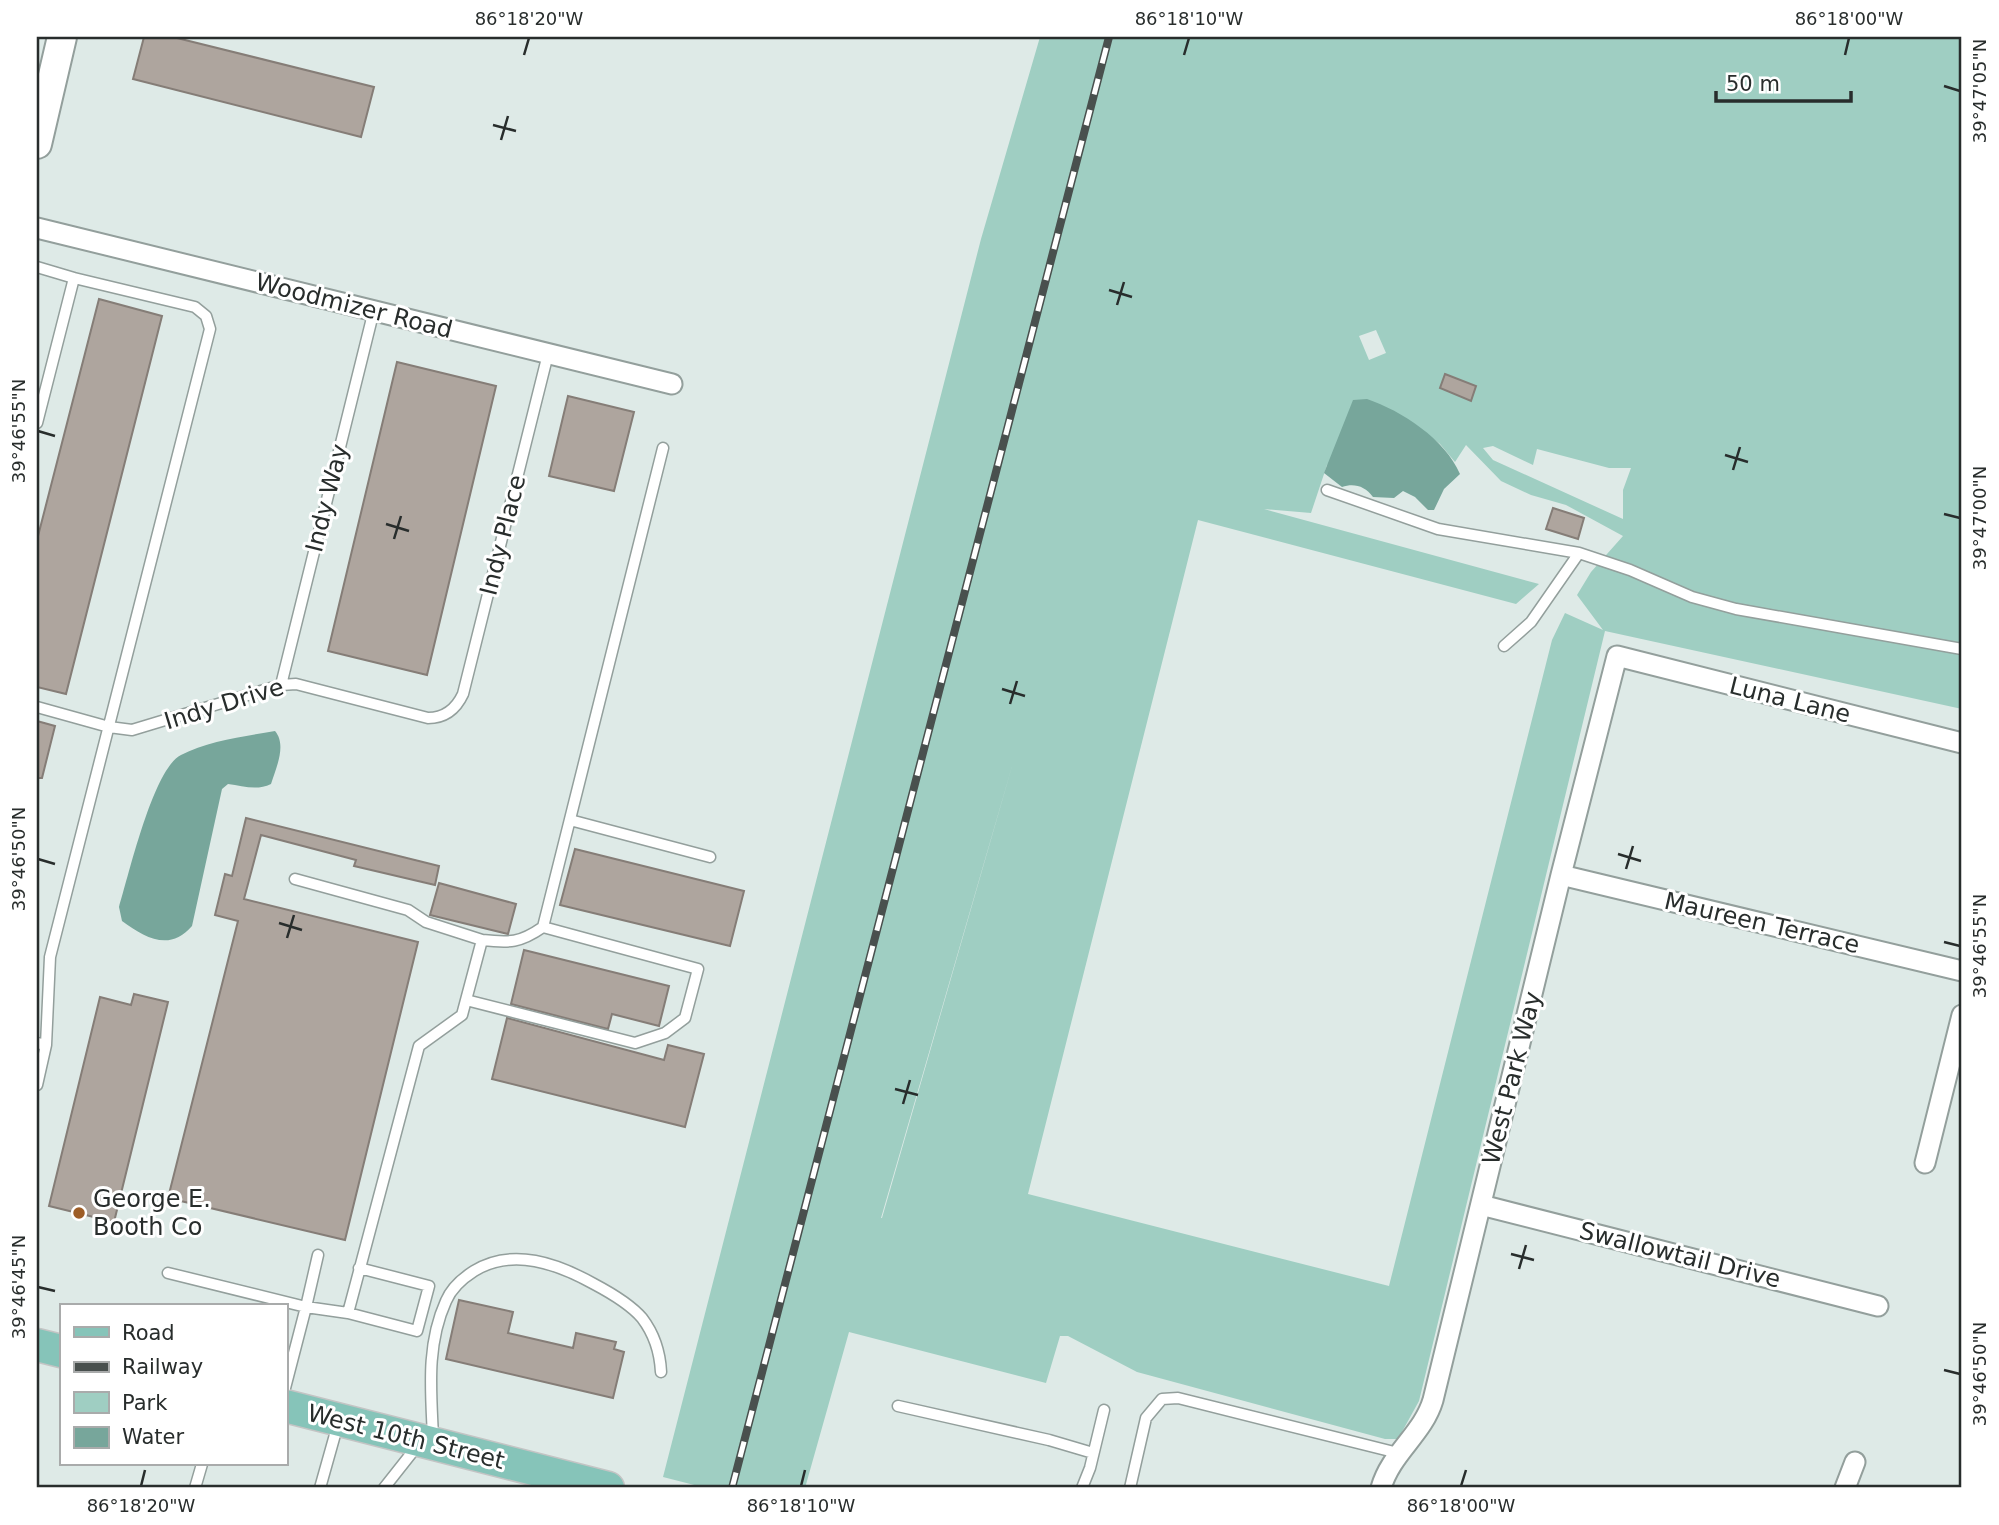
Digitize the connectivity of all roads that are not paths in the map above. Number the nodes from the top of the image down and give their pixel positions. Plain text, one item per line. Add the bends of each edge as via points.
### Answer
1 (62, 37) edge
2 (37, 144) edge
3 (37, 228) edge
4 (37, 267) edge
5 (74, 278) junction
6 (373, 310) junction
7 (548, 355) junction
8 (672, 384) dead end
9 (37, 423) edge
10 (663, 448) dead end
11 (1327, 490) dead end
12 (1579, 554) junction
13 (1504, 646) dead end
14 (1962, 649) edge
15 (1617, 656) joint
16 (281, 685) junction
17 (37, 707) edge
18 (451, 711) joint
19 (109, 727) junction
20 (1962, 743) edge
21 (570, 820) junction
22 (710, 857) dead end
23 (1561, 875) junction
24 (295, 879) dead end
25 (543, 927) junction
26 (482, 940) junction
27 (1962, 971) edge
28 (466, 1000) junction
29 (1962, 1015) edge
30 (41, 1044) edge
31 (37, 1085) edge
32 (1925, 1163) dead end
33 (1481, 1205) junction
34 (318, 1255) dead end
35 (359, 1268) junction
36 (168, 1273) dead end
37 (1878, 1306) dead end
38 (306, 1307) junction
39 (348, 1313) junction
40 (37, 1345) edge
41 (60, 1351) edge
42 (661, 1372) dead end
43 (287, 1380) edge
44 (898, 1406) dead end
45 (287, 1407) edge
46 (1104, 1410) dead end
47 (339, 1420) junction
48 (427, 1443) junction
49 (1093, 1453) junction
50 (1398, 1453) junction
51 (1854, 1462) dead end
52 (201, 1466) edge
53 (195, 1488) edge
54 (320, 1488) edge
55 (383, 1488) edge
56 (608, 1488) edge
57 (1082, 1488) edge
58 (1130, 1488) edge
59 (1381, 1488) edge
60 (1844, 1488) edge

1 - 2 main road
3 - 6 street, Woodmizer Road
4 - 5 lane
5 - 9 lane
5 - 19 lane via 195,307 206,316 210,329
6 - 7 street, Woodmizer Road
6 - 16 lane, Indy Way
7 - 8 street, Woodmizer Road
7 - 18 lane, Indy Place via 463,694
10 - 21 lane
11 - 12 lane via 1438,529
12 - 13 lane via 1531,622
12 - 14 lane via 1736,609
15 - 20 street, Luna Lane
15 - 23 street, West Park Way
16 - 18 lane, Indy Drive via 296,684 428,718
16 - 19 lane, Indy Drive via 142,729
17 - 19 lane, Indy Drive
19 - 30 lane via 50,957
21 - 22 lane
21 - 25 lane
23 - 27 street, Maureen Terrace
23 - 33 street, West Park Way
24 - 26 lane via 408,910 426,922
25 - 26 lane via 510,943
25 - 28 lane via 698,969 685,1018 665,1033 635,1043
26 - 28 lane
28 - 35 lane via 462,1015 419,1046
29 - 32 street
30 - 31 lane
33 - 37 street, Swallowtail Drive
33 - 50 street, West Park Way via 1431,1406 1417,1433
34 - 38 lane
35 - 39 lane
35 - 39 lane via 429,1286 418,1331
36 - 38 lane
38 - 39 lane
38 - 43 lane
40 - 41 main road
42 - 48 lane via 659,1348 641,1318 616,1296 572,1272 531,1259 505,1259 463,1278 446,1299 430,1353
44 - 49 lane
45 - 47 main road, West 10th Street
46 - 49 lane
47 - 48 main road, West 10th Street
47 - 54 lane
48 - 55 lane
48 - 56 main road, West 10th Street
49 - 57 lane
50 - 58 lane via 1178,1398 1162,1399 1146,1418
50 - 59 street, West Park Way
51 - 60 street
52 - 53 lane

